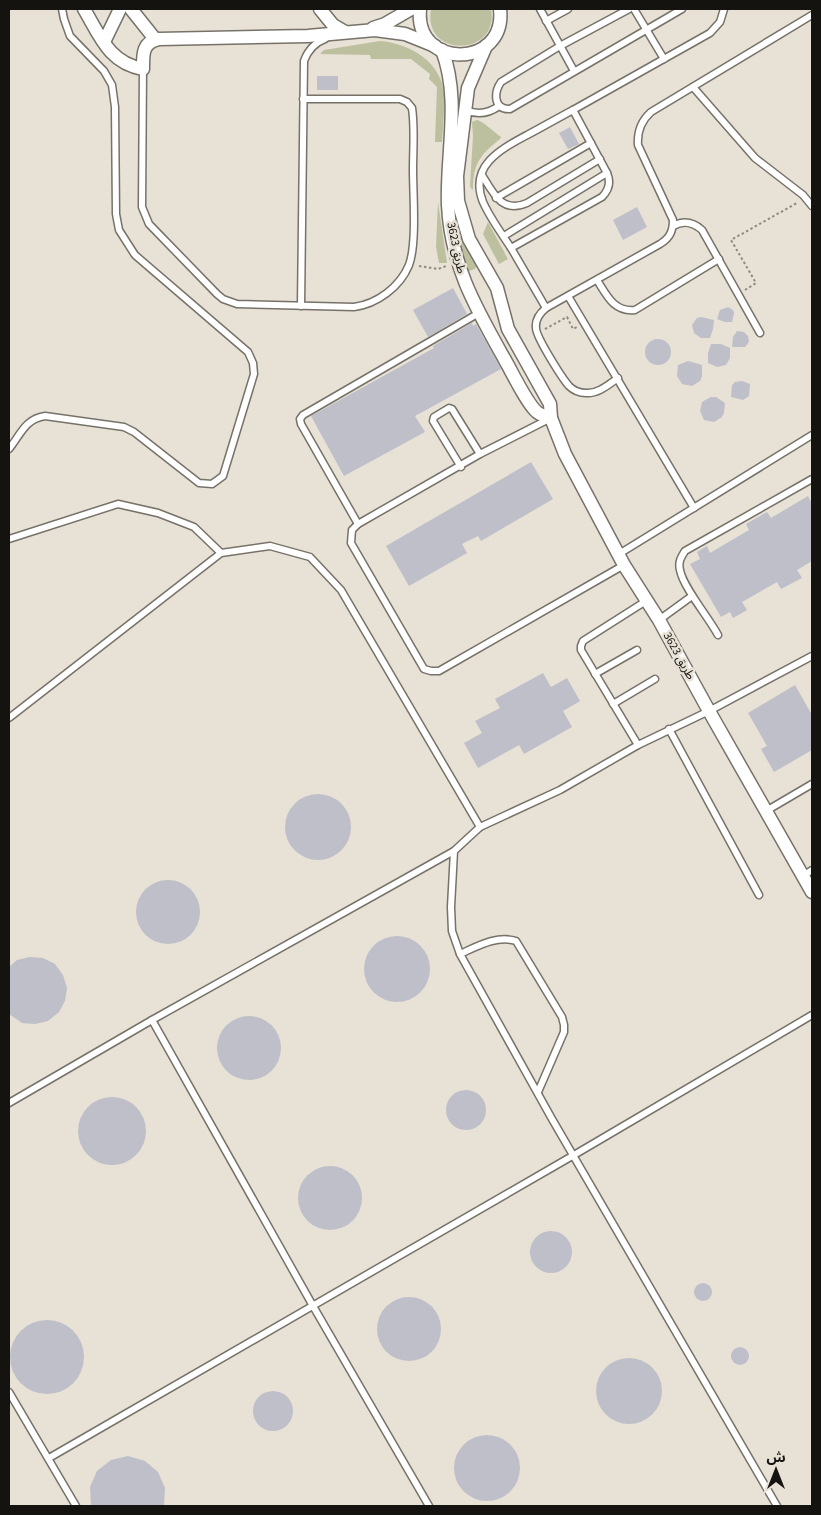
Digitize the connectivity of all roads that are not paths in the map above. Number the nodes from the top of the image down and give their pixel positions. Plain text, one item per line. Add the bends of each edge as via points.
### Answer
1 (62, 9) edge
2 (84, 9) edge
3 (120, 9) edge
4 (131, 9) edge
5 (320, 9) edge
6 (411, 9) edge
7 (420, 9) edge
8 (540, 9) edge
9 (568, 9) edge
10 (629, 9) edge
11 (634, 9) edge
12 (682, 9) edge
13 (724, 9) edge
14 (501, 10) edge
15 (812, 15) edge
16 (329, 21) junction
17 (546, 21) junction
18 (646, 29) junction
19 (365, 30) junction
20 (345, 32) junction
21 (316, 36) junction
22 (155, 39) junction
23 (104, 42) junction
24 (486, 46) junction
25 (560, 46) junction
26 (438, 48) junction
27 (664, 59) junction
28 (142, 69) junction
29 (574, 71) junction
30 (693, 88) junction
31 (304, 99) junction
32 (499, 106) junction
33 (465, 110) junction
34 (573, 110) junction
35 (591, 143) junction
36 (600, 159) junction
37 (607, 173) junction
38 (482, 174) junction
39 (496, 198) junction
40 (812, 206) edge
41 (673, 226) junction
42 (504, 236) junction
43 (511, 248) junction
44 (719, 259) junction
45 (597, 280) junction
46 (568, 296) junction
47 (301, 306) junction
48 (546, 308) junction
49 (479, 313) junction
50 (760, 332) dead end
51 (618, 378) junction
52 (551, 418) junction
53 (812, 435) edge
54 (9, 448) edge
55 (480, 454) junction
56 (461, 466) junction
57 (812, 479) edge
58 (694, 508) junction
59 (358, 524) junction
60 (9, 539) edge
61 (221, 553) junction
62 (622, 559) junction
63 (692, 596) junction
64 (646, 601) junction
65 (659, 620) junction
66 (718, 635) dead end
67 (637, 650) dead end
68 (812, 656) edge
69 (595, 674) junction
70 (655, 679) dead end
71 (613, 704) junction
72 (709, 711) junction
73 (9, 718) edge
74 (669, 729) junction
75 (638, 744) junction
76 (812, 784) edge
77 (766, 811) junction
78 (480, 827) junction
79 (454, 851) junction
80 (808, 873) edge
81 (812, 892) edge
82 (759, 895) dead end
83 (460, 954) junction
84 (812, 1015) edge
85 (152, 1020) junction
86 (538, 1092) junction
87 (9, 1103) edge
88 (572, 1153) junction
89 (313, 1306) junction
90 (9, 1392) edge
91 (49, 1458) junction
92 (76, 1506) edge
93 (429, 1506) edge
94 (777, 1506) edge

1 - 54 lane via 70,36 104,71 112,85 119,230 135,255 248,352 254,374 223,476 212,484 199,483 124,427 36,417 29,421
2 - 23 street
3 - 23 street
4 - 22 street
5 - 16 street
6 - 19 street
7 - 26 street, طريق 3623 via 422,28
8 - 17 lane
9 - 17 lane
10 - 25 lane
11 - 18 lane
12 - 18 lane
13 - 27 lane via 720,22 710,33
14 - 24 street, طريق 3623 via 499,27
15 - 30 lane
16 - 20 street
16 - 21 street
17 - 25 lane
18 - 27 lane
18 - 29 lane
19 - 20 street
19 - 26 street via 395,32
20 - 21 street
20 - 31 lane via 321,40 306,54
21 - 22 street
22 - 28 street via 145,48
23 - 28 street via 121,62
24 - 26 street via 464,55
24 - 33 street, طريق 3623 via 471,78
25 - 29 lane
25 - 32 lane via 501,82 496,90
26 - 49 street, طريق 3623 via 448,65 451,81 448,204 451,233 466,286
27 - 34 lane
28 - 47 lane via 142,201 149,224 223,299 244,305
29 - 32 lane via 510,109
30 - 40 lane via 755,158
30 - 41 lane via 647,116 638,132 640,151 671,214
31 - 47 lane
31 - 47 lane via 400,99 410,105 413,112 413,225 409,264 384,296 370,304 354,307
32 - 33 lane via 483,113
33 - 52 street, طريق 3623 via 457,176 462,220 472,245 497,288 508,329 550,404
34 - 35 lane
34 - 38 lane via 497,152
35 - 36 lane
35 - 39 lane
36 - 37 lane
36 - 39 lane via 522,205 505,204
37 - 42 lane
37 - 43 lane via 609,186 602,197
38 - 39 lane
38 - 42 lane via 480,189 484,203
41 - 44 lane via 685,222 697,226
41 - 45 lane via 665,241
42 - 43 lane
43 - 48 lane
44 - 45 lane via 635,310 624,310 614,305
44 - 50 lane
45 - 46 lane
46 - 48 lane
46 - 51 lane
48 - 51 lane via 537,319 537,334 569,386 580,392 592,393
49 - 52 street, طريق 3623 via 530,402 537,412
49 - 59 lane via 303,414 300,419
51 - 58 lane
52 - 55 lane
52 - 62 street, طريق 3623 via 566,454
53 - 58 lane
55 - 56 lane
55 - 56 lane via 451,408 434,417 433,421
56 - 59 lane
57 - 63 lane via 684,551 680,571
58 - 62 lane
59 - 62 lane via 352,530 351,542 424,668 431,671 439,670
60 - 61 lane via 118,504 158,513 194,527
61 - 73 lane
61 - 78 lane via 270,546 310,556 341,590
62 - 64 street, طريق 3623
63 - 65 lane
63 - 66 lane
64 - 65 street, طريق 3623
64 - 69 lane via 583,641 581,650
65 - 72 street, طريق 3623
67 - 69 lane
68 - 72 lane
69 - 71 lane
70 - 71 lane
71 - 75 lane
72 - 74 lane
72 - 77 street, طريق 3623
74 - 75 lane
74 - 82 lane
75 - 78 lane via 560,790
76 - 77 lane
77 - 80 street, طريق 3623
78 - 79 lane
79 - 83 lane via 452,931
79 - 85 lane
80 - 81 street, طريق 3623
83 - 86 lane
83 - 86 lane via 494,940 506,938 516,941 562,1017 564,1032
84 - 88 lane
85 - 87 lane
85 - 89 lane
86 - 88 lane
88 - 89 lane
88 - 94 lane
89 - 91 lane
89 - 93 lane
90 - 91 lane
91 - 92 lane

